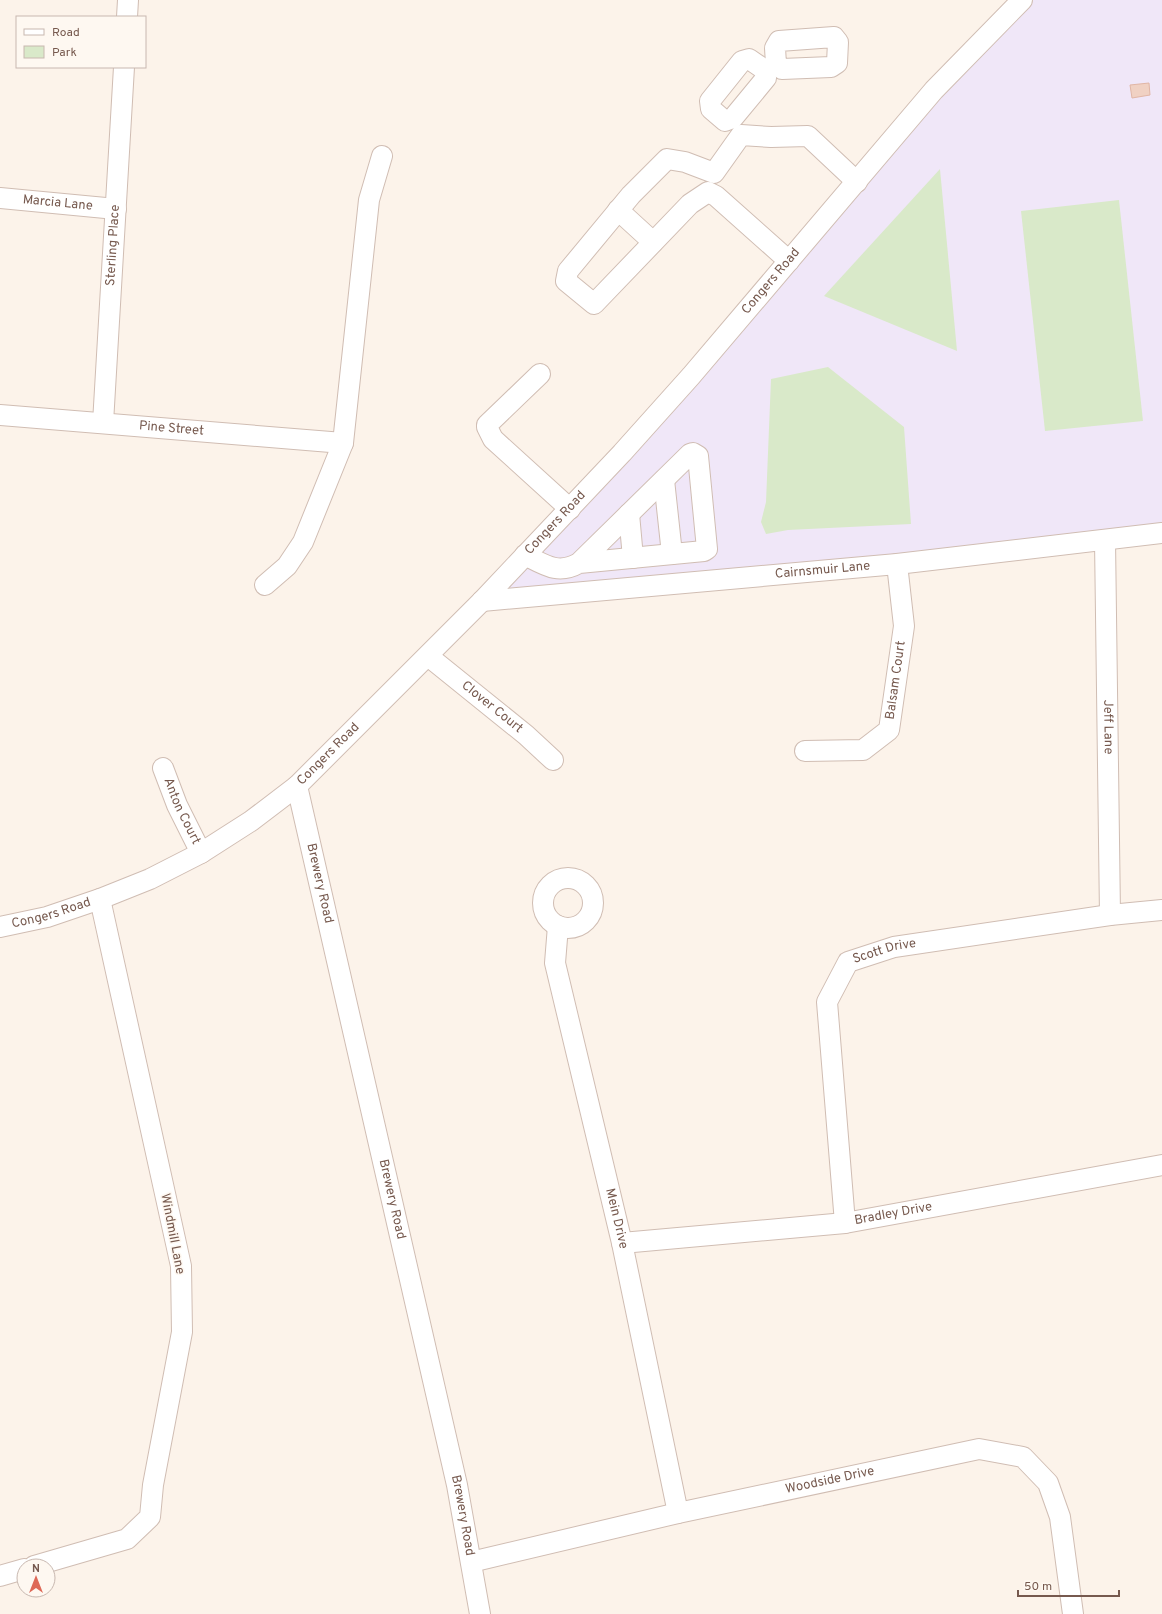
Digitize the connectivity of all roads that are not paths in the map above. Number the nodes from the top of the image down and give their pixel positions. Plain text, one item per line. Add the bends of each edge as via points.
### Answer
1 (128, 0) edge
2 (1022, 0) edge
3 (127, 16) edge
4 (124, 68) edge
5 (737, 127) junction
6 (382, 156) dead end
7 (714, 173) junction
8 (857, 182) junction
9 (708, 192) junction
10 (0, 198) edge
11 (116, 209) junction
12 (618, 210) junction
13 (653, 242) junction
14 (789, 261) junction
15 (540, 374) dead end
16 (0, 416) edge
17 (103, 423) junction
18 (343, 443) junction
19 (664, 480) junction
20 (570, 509) junction
21 (629, 514) junction
22 (1162, 533) edge
23 (1105, 540) junction
24 (672, 554) junction
25 (525, 555) junction
26 (633, 558) junction
27 (579, 563) junction
28 (897, 564) junction
29 (265, 585) dead end
30 (482, 601) junction
31 (428, 656) junction
32 (805, 751) dead end
33 (553, 760) dead end
34 (163, 768) dead end
35 (297, 786) junction
36 (201, 853) junction
37 (100, 899) junction
38 (1162, 910) edge
39 (1110, 915) junction
40 (558, 926) dead end
41 (0, 927) edge
42 (1162, 1165) edge
43 (845, 1223) junction
44 (622, 1243) junction
45 (678, 1513) junction
46 (56, 1560) edge
47 (471, 1562) junction
48 (16, 1571) edge
49 (0, 1576) edge
50 (480, 1614) edge
51 (1073, 1614) edge

1 - 3 street
2 - 8 street, Congers Road via 934,90
4 - 11 street, Sterling Place
5 - 5 street via 711,109 710,100 742,61 748,59 771,67
5 - 7 street
5 - 8 street via 771,138 808,136
6 - 18 street via 369,200
7 - 9 street
7 - 12 street via 685,162 667,159
8 - 14 street, Congers Road
9 - 13 street via 690,204
9 - 14 street via 716,196
10 - 11 street, Marcia Lane
11 - 17 street, Sterling Place
12 - 13 street
12 - 13 street via 568,271 566,281 594,304
14 - 20 street, Congers Road via 662,409
15 - 20 street via 487,427 493,439
16 - 17 street, Pine Street
17 - 18 street, Pine Street
18 - 29 street via 303,542 287,566
19 - 21 street
19 - 24 street
19 - 24 street via 690,454 698,456 707,549
20 - 25 street, Congers Road
21 - 26 street
21 - 27 street
22 - 23 street, Cairnsmuir Lane
23 - 28 street, Cairnsmuir Lane
23 - 39 street, Jeff Lane
24 - 26 street
25 - 27 street via 552,569 570,568
25 - 30 street, Congers Road
26 - 27 street
28 - 30 street, Cairnsmuir Lane
28 - 32 street, Balsam Court via 904,626 889,730 863,750
30 - 31 street, Congers Road
31 - 33 street, Clover Court
31 - 35 street, Congers Road
34 - 36 street, Anton Court
35 - 36 street, Congers Road via 251,821
35 - 47 street, Brewery Road via 455,1477
36 - 37 street, Congers Road via 150,879
37 - 41 street, Congers Road via 47,917
37 - 46 street, Windmill Lane via 181,1266 182,1332 153,1485 150,1517 127,1539
38 - 39 street, Scott Drive
39 - 43 street, Scott Drive via 894,947 848,962 827,1002
40 - 44 street, Mein Drive via 555,963
42 - 43 street, Bradley Drive
43 - 44 street, Bradley Drive
44 - 45 street, Mein Drive
45 - 47 street, Woodside Drive
45 - 51 street, Woodside Drive via 979,1449 1023,1457 1048,1483 1060,1517
47 - 50 street, Brewery Road
48 - 49 street

